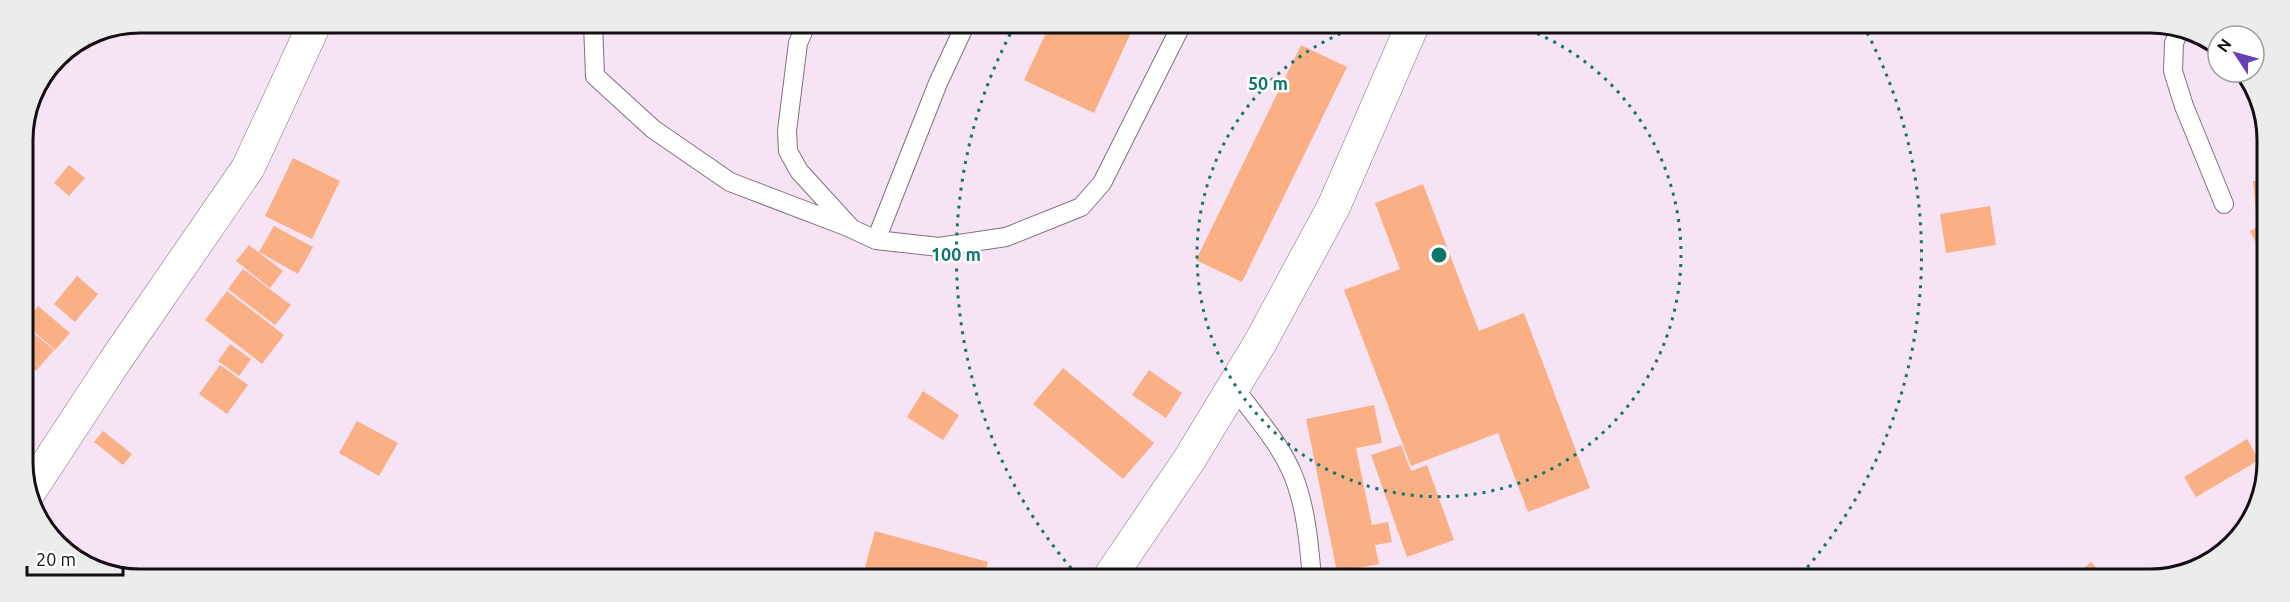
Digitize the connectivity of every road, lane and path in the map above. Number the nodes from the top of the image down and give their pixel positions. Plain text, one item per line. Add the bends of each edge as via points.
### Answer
1 (310, 33) edge
2 (593, 33) edge
3 (802, 33) edge
4 (961, 33) edge
5 (1177, 33) edge
6 (1409, 33) edge
7 (2177, 37) edge
8 (2224, 204) dead end
9 (852, 229) junction
10 (876, 240) junction
11 (1234, 387) junction
12 (35, 483) edge
13 (1115, 569) edge
14 (1311, 569) edge

1 - 12 street via 248,168
2 - 9 lane via 595,76 653,129 730,182
3 - 9 lane via 787,131 788,151 799,171
4 - 10 lane
5 - 10 lane via 1102,183 1081,207 1006,237 939,247
6 - 11 street via 1334,206
7 - 8 lane via 2173,71
9 - 10 lane
11 - 13 street
11 - 14 lane via 1293,475 1308,532

